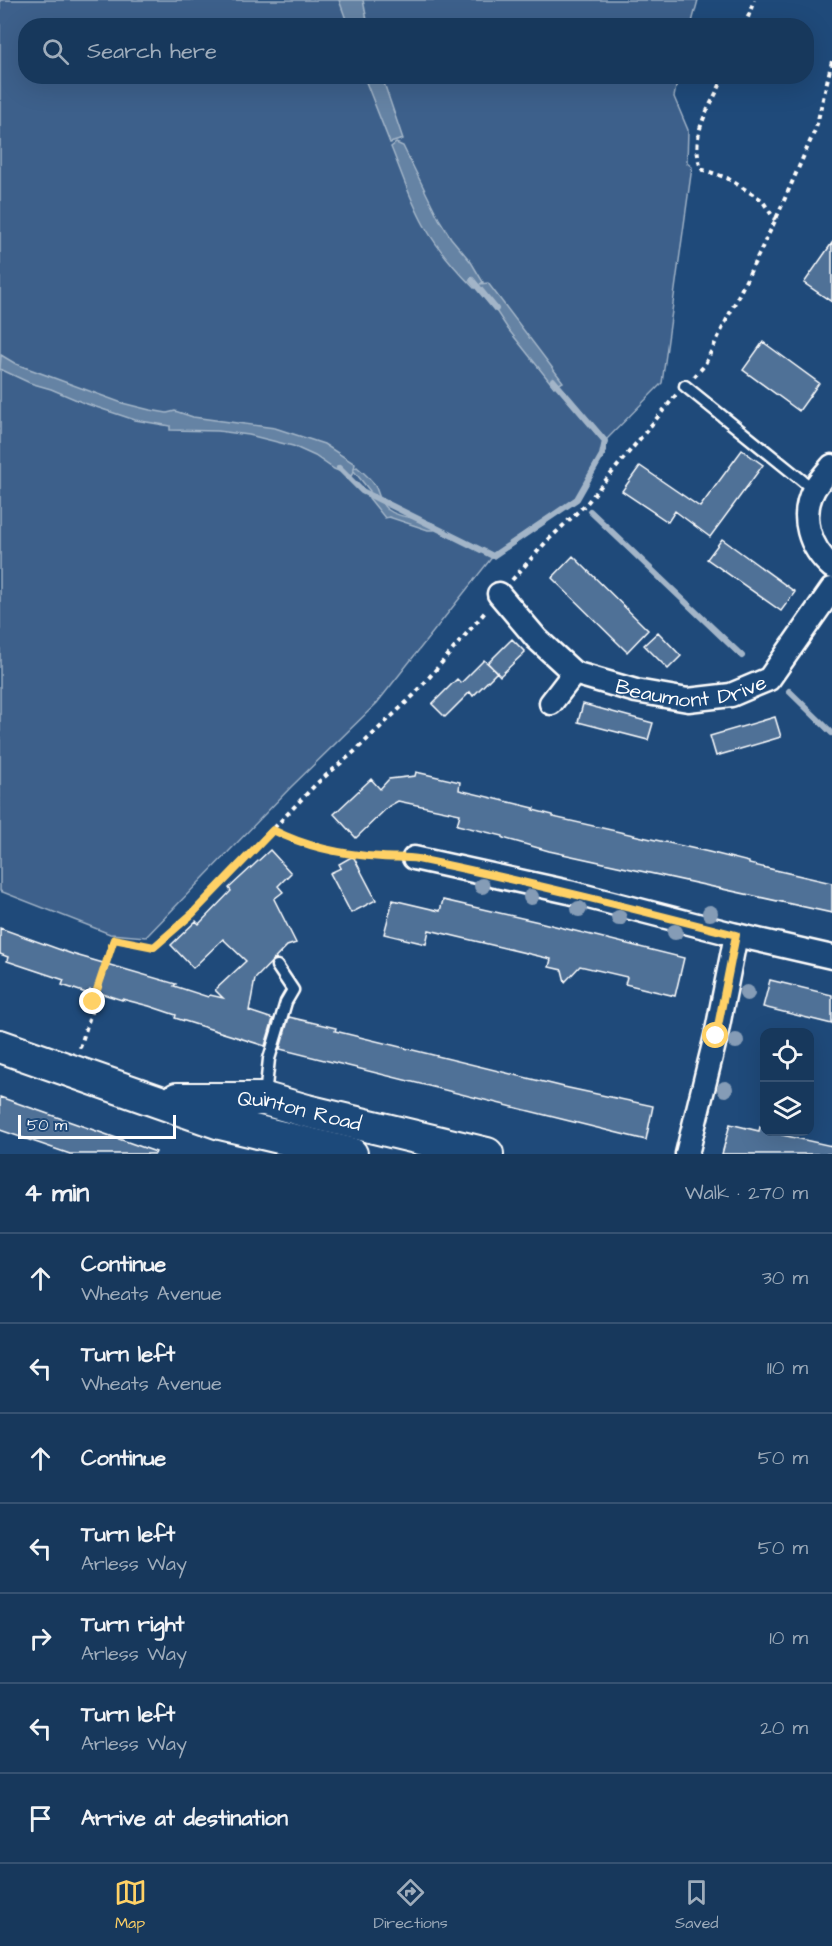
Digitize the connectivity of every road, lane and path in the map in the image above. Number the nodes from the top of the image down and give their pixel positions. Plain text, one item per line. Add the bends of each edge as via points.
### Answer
1 (754, 0) edge
2 (748, 18) edge
3 (832, 61) edge
4 (720, 84) edge
5 (775, 221) junction
6 (685, 386) junction
7 (832, 466) edge
8 (814, 490) junction
9 (832, 567) edge
10 (832, 590) edge
11 (499, 594) junction
12 (574, 673) junction
13 (551, 703) dead end
14 (273, 830) junction
15 (414, 858) joint
16 (736, 935) junction
17 (832, 957) edge
18 (277, 966) dead end
19 (0, 1046) edge
20 (73, 1072) junction
21 (146, 1098) junction
22 (265, 1099) junction
23 (351, 1154) edge
24 (487, 1154) edge
25 (687, 1154) edge

1 - 2 path
3 - 5 path via 816,128
4 - 5 path via 696,142 701,169 728,178 762,200
5 - 6 path via 704,366
6 - 8 lane
6 - 11 path via 587,503
7 - 8 street
8 - 9 street via 807,514 810,539 820,557
10 - 12 street, Beaumont Drive via 769,679 731,695 688,700 636,692
11 - 12 street, Beaumont Drive via 537,639
11 - 14 path via 414,695 316,784
12 - 13 street
14 - 15 path via 293,841 330,850
14 - 20 path via 192,914 154,947 114,939
15 - 16 street
16 - 17 street
16 - 25 street
18 - 22 lane via 293,990 269,1059
19 - 20 street, Quinton Road
20 - 21 street, Quinton Road
21 - 22 street, Quinton Road
21 - 23 street, Quinton Road via 220,1123
22 - 24 street, Quinton Road

